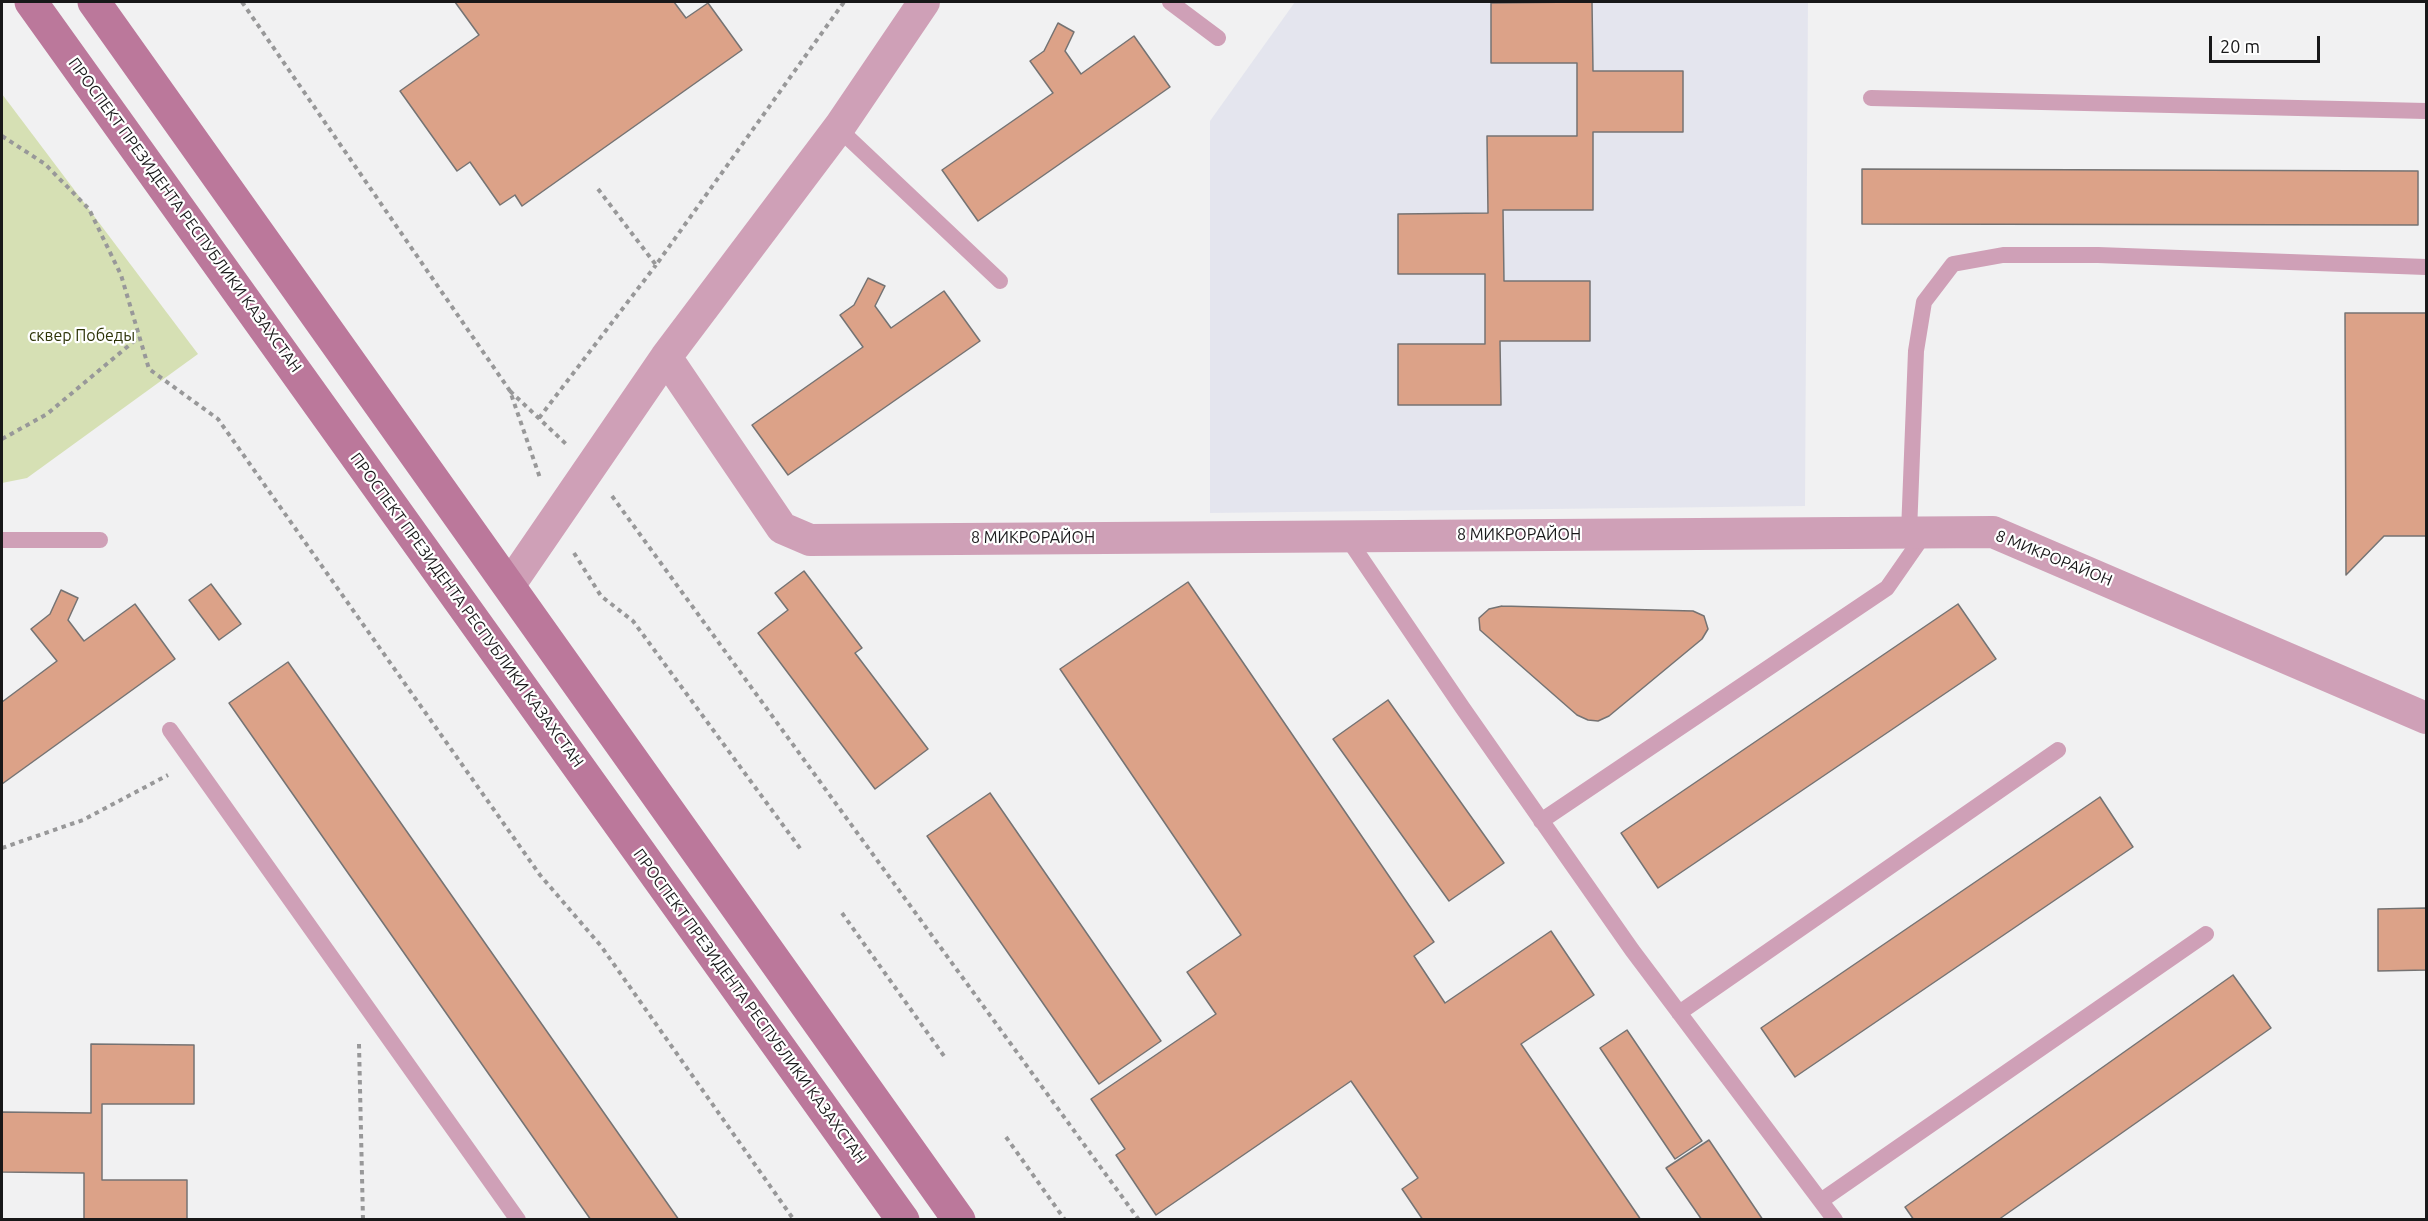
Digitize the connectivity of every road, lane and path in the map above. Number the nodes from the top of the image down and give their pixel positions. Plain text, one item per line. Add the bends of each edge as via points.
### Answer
1 (31, 2) edge
2 (94, 2) edge
3 (242, 2) edge
4 (844, 2) edge
5 (924, 2) edge
6 (1170, 2) edge
7 (1218, 38) dead end
8 (1870, 98) dead end
9 (2427, 111) edge
10 (840, 126) junction
11 (2, 136) edge
12 (598, 189) dead end
13 (656, 265) junction
14 (2426, 267) edge
15 (1000, 281) dead end
16 (139, 337) junction
17 (666, 357) junction
18 (510, 391) junction
19 (539, 418) junction
20 (2, 439) edge
21 (591, 467) junction
22 (555, 521) junction
23 (1918, 532) junction
24 (1346, 536) junction
25 (2, 540) edge
26 (100, 540) dead end
27 (509, 586) junction
28 (2427, 718) edge
29 (170, 730) dead end
30 (2058, 750) dead end
31 (192, 762) junction
32 (1541, 821) junction
33 (2, 848) edge
34 (802, 851) dead end
35 (842, 913) dead end
36 (2206, 934) dead end
37 (358, 993) junction
38 (1679, 1013) junction
39 (944, 1056) dead end
40 (1006, 1137) dead end
41 (1822, 1200) junction
42 (363, 1220) edge
43 (518, 1220) edge
44 (794, 1220) edge
45 (903, 1220) edge
46 (959, 1220) edge
47 (1065, 1220) edge
48 (1139, 1220) edge
49 (1835, 1220) edge

1 - 45 main road, ПРОСПЕКТ ПРЕЗИДЕНТА РЕСПУБЛИКИ КАЗАХСТАН
2 - 27 main road
3 - 18 path
4 - 13 path
5 - 10 street
6 - 7 lane
8 - 9 lane
10 - 15 lane
10 - 17 street
11 - 16 path via 45,165 89,209 121,275
12 - 13 path
13 - 19 path
14 - 23 lane via 2098,255 2002,255 1953,264 1924,302 1916,351
16 - 20 path via 47,414
16 - 44 path via 149,369 218,419 540,875 601,946
17 - 21 street
17 - 24 street, 8 МИКРОРАЙОН via 782,528 810,540
18 - 19 path
18 - 22 path
19 - 21 path
21 - 22 street
21 - 48 path
22 - 27 street
22 - 34 path via 601,596 633,621
23 - 24 street, 8 МИКРОРАЙОН
23 - 28 street, 8 МИКРОРАЙОН via 1993,532
23 - 32 lane via 1887,588
24 - 32 lane
25 - 26 lane
27 - 46 main road
29 - 31 lane
30 - 38 lane
31 - 33 path via 83,820
31 - 37 lane
32 - 38 lane
35 - 39 path
36 - 41 lane
37 - 42 path
37 - 43 lane
38 - 41 lane
40 - 47 path
41 - 49 lane

